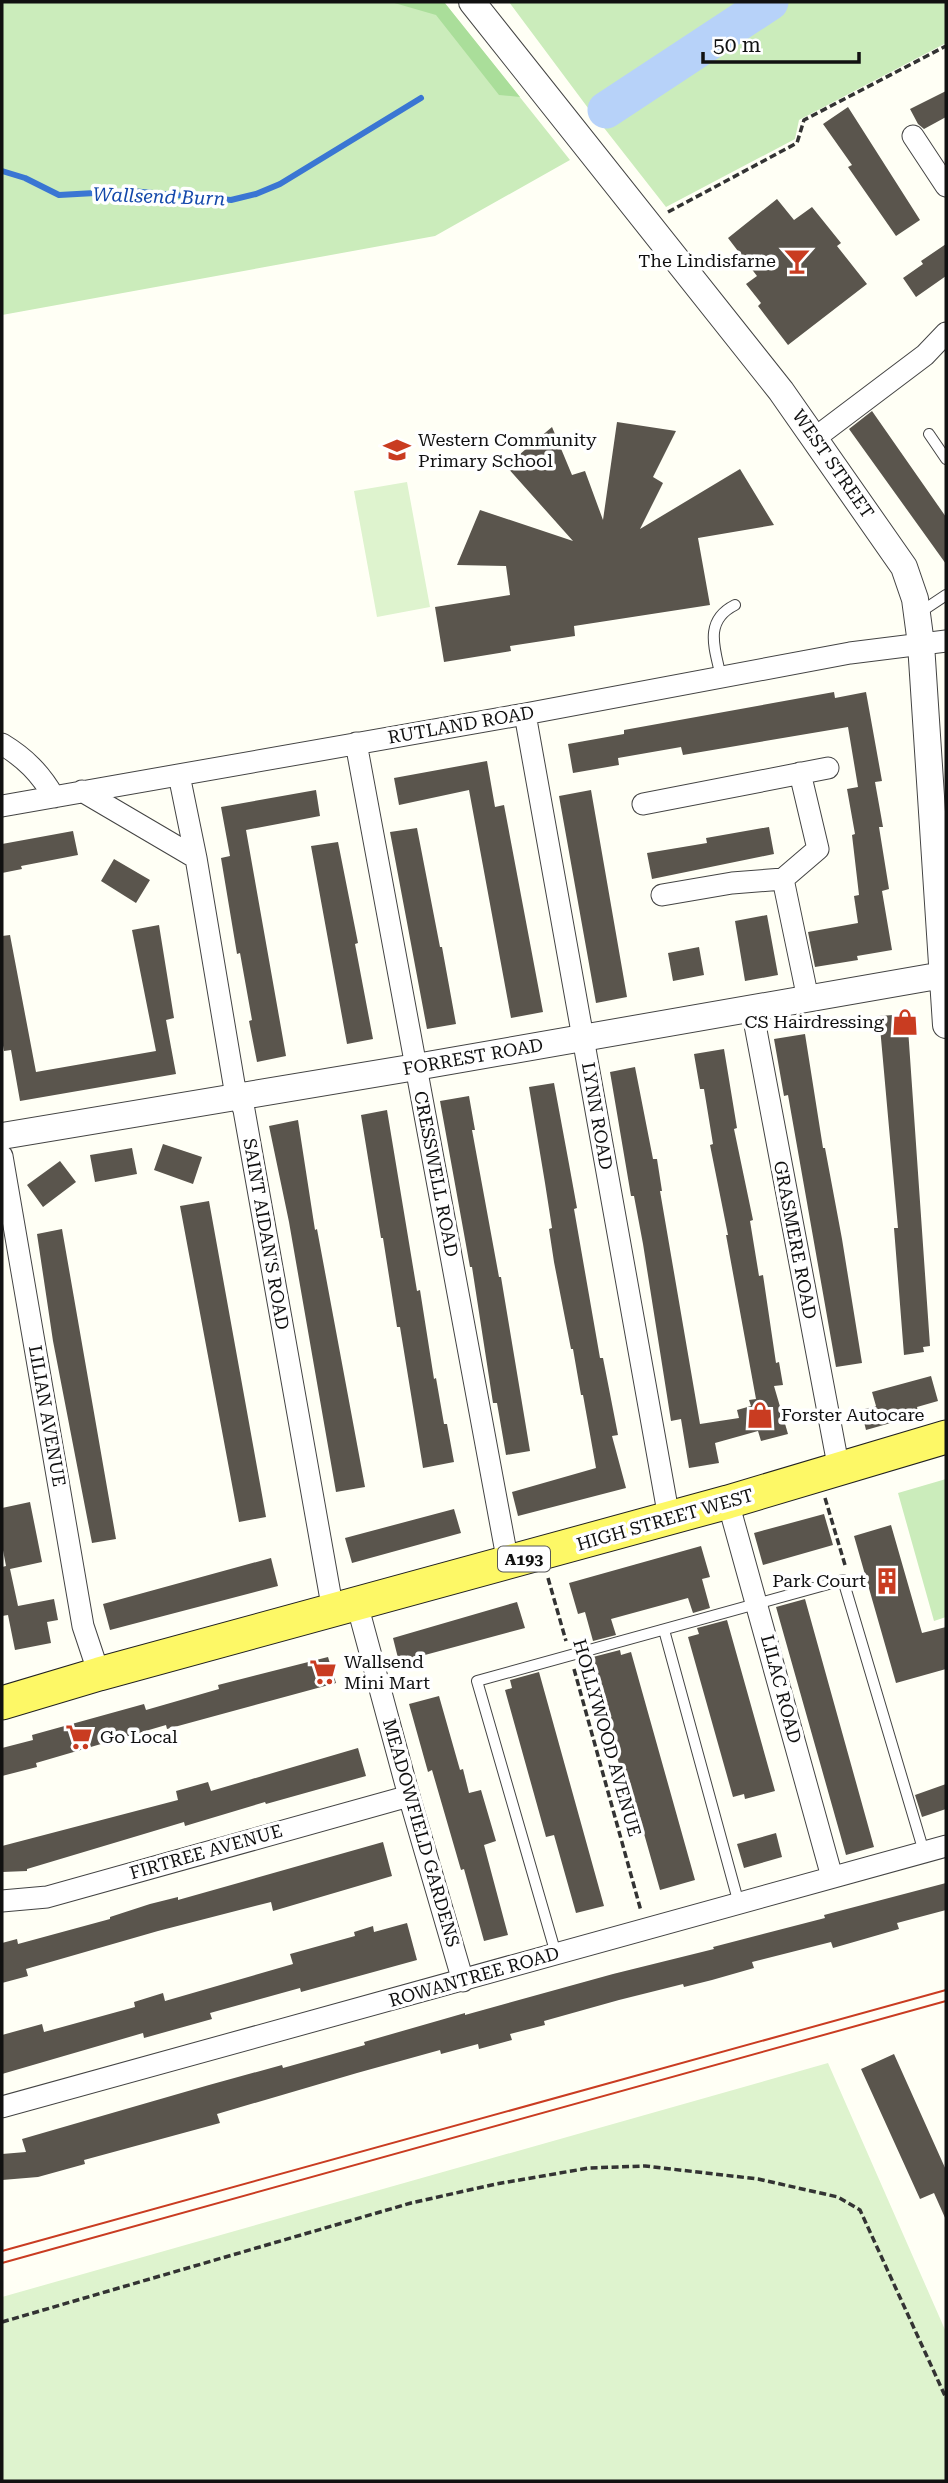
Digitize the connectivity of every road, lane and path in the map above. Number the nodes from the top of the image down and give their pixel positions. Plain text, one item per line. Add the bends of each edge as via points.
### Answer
1 (472, 2) edge
2 (946, 46) edge
3 (914, 136) dead end
4 (943, 173) edge
5 (648, 223) junction
6 (946, 333) edge
7 (929, 433) dead end
8 (815, 438) junction
9 (946, 458) edge
10 (946, 595) edge
11 (735, 605) dead end
12 (917, 615) junction
13 (933, 642) edge
14 (721, 677) junction
15 (525, 714) junction
16 (356, 743) junction
17 (2, 744) edge
18 (828, 768) dead end
19 (800, 773) junction
20 (179, 775) junction
21 (82, 792) junction
22 (54, 797) junction
23 (643, 804) dead end
24 (2, 806) edge
25 (939, 814) edge
26 (196, 858) junction
27 (783, 879) junction
28 (662, 895) dead end
29 (945, 975) edge
30 (808, 999) junction
31 (752, 1009) junction
32 (946, 1025) edge
33 (583, 1039) junction
34 (416, 1067) junction
35 (238, 1097) junction
36 (2, 1136) edge
37 (2, 1156) edge
38 (946, 1437) edge
39 (829, 1473) junction
40 (729, 1502) junction
41 (669, 1518) junction
42 (542, 1554) junction
43 (508, 1563) junction
44 (843, 1580) junction
45 (757, 1604) junction
46 (345, 1607) junction
47 (664, 1629) junction
48 (570, 1655) junction
49 (99, 1674) junction
50 (2, 1703) edge
51 (409, 1796) junction
52 (946, 1846) edge
53 (924, 1852) junction
54 (832, 1877) junction
55 (2, 1901) edge
56 (739, 1903) junction
57 (646, 1930) junction
58 (556, 1954) junction
59 (463, 1981) junction
60 (2, 2107) edge
61 (2, 2322) edge
62 (946, 2398) edge

1 - 5 street, WEST STREET
2 - 5 path via 804,120 797,143
3 - 4 street
5 - 8 street, WEST STREET
6 - 8 street via 925,355
7 - 9 lane
8 - 12 street, WEST STREET via 904,566
10 - 12 lane
11 - 14 lane via 719,616 715,625
12 - 13 street, WEST STREET
13 - 14 street, RUTLAND ROAD
13 - 25 street, WEST STREET
14 - 15 street, RUTLAND ROAD
15 - 16 street, RUTLAND ROAD
15 - 33 street, LYNN ROAD
16 - 20 street, RUTLAND ROAD
16 - 34 street, CRESSWELL ROAD
17 - 22 street via 33,766
18 - 19 street
19 - 23 street
19 - 27 street via 818,849
20 - 21 street, RUTLAND ROAD
20 - 26 street, SAINT AIDAN'S ROAD
21 - 22 street, RUTLAND ROAD
21 - 26 street
22 - 24 street, RUTLAND ROAD
25 - 29 street, WEST STREET
26 - 35 street, SAINT AIDAN'S ROAD
27 - 28 street
27 - 30 street
29 - 30 street, FORREST ROAD
29 - 32 street, WEST STREET
30 - 31 street, FORREST ROAD
31 - 33 street, FORREST ROAD
31 - 39 street, GRASMERE ROAD
33 - 34 street, FORREST ROAD
33 - 41 street, LYNN ROAD
34 - 35 street, FORREST ROAD
34 - 43 street, CRESSWELL ROAD
35 - 36 street, FORREST ROAD
35 - 46 street, SAINT AIDAN'S ROAD
37 - 49 street, LILIAN AVENUE via 83,1626
38 - 39 main road, HIGH STREET WEST / A193
39 - 40 main road, HIGH STREET WEST / A193
39 - 44 path via 848,1573
40 - 41 main road, HIGH STREET WEST / A193
40 - 45 street, LILAC ROAD
41 - 42 main road, HIGH STREET WEST / A193
42 - 43 main road, HIGH STREET WEST / A193
42 - 48 path, HOLLYWOOD AVENUE
43 - 46 main road, HIGH STREET WEST / A193
44 - 45 lane
44 - 53 lane
45 - 47 lane
45 - 54 street, LILAC ROAD
46 - 49 main road, HIGH STREET WEST / A193
46 - 51 street, MEADOWFIELD GARDENS
47 - 48 lane
47 - 56 lane
48 - 57 path, HOLLYWOOD AVENUE
48 - 58 lane via 477,1681
49 - 50 main road, A193
51 - 55 street, FIRTREE AVENUE via 47,1897
51 - 59 street, MEADOWFIELD GARDENS
52 - 53 street, ROWANTREE ROAD
53 - 54 street, ROWANTREE ROAD
54 - 56 street, ROWANTREE ROAD
56 - 57 street, ROWANTREE ROAD
57 - 58 street, ROWANTREE ROAD
58 - 59 street, ROWANTREE ROAD
59 - 60 street, ROWANTREE ROAD
61 - 62 path via 411,2203 589,2168 645,2166 758,2179 838,2197 860,2210

